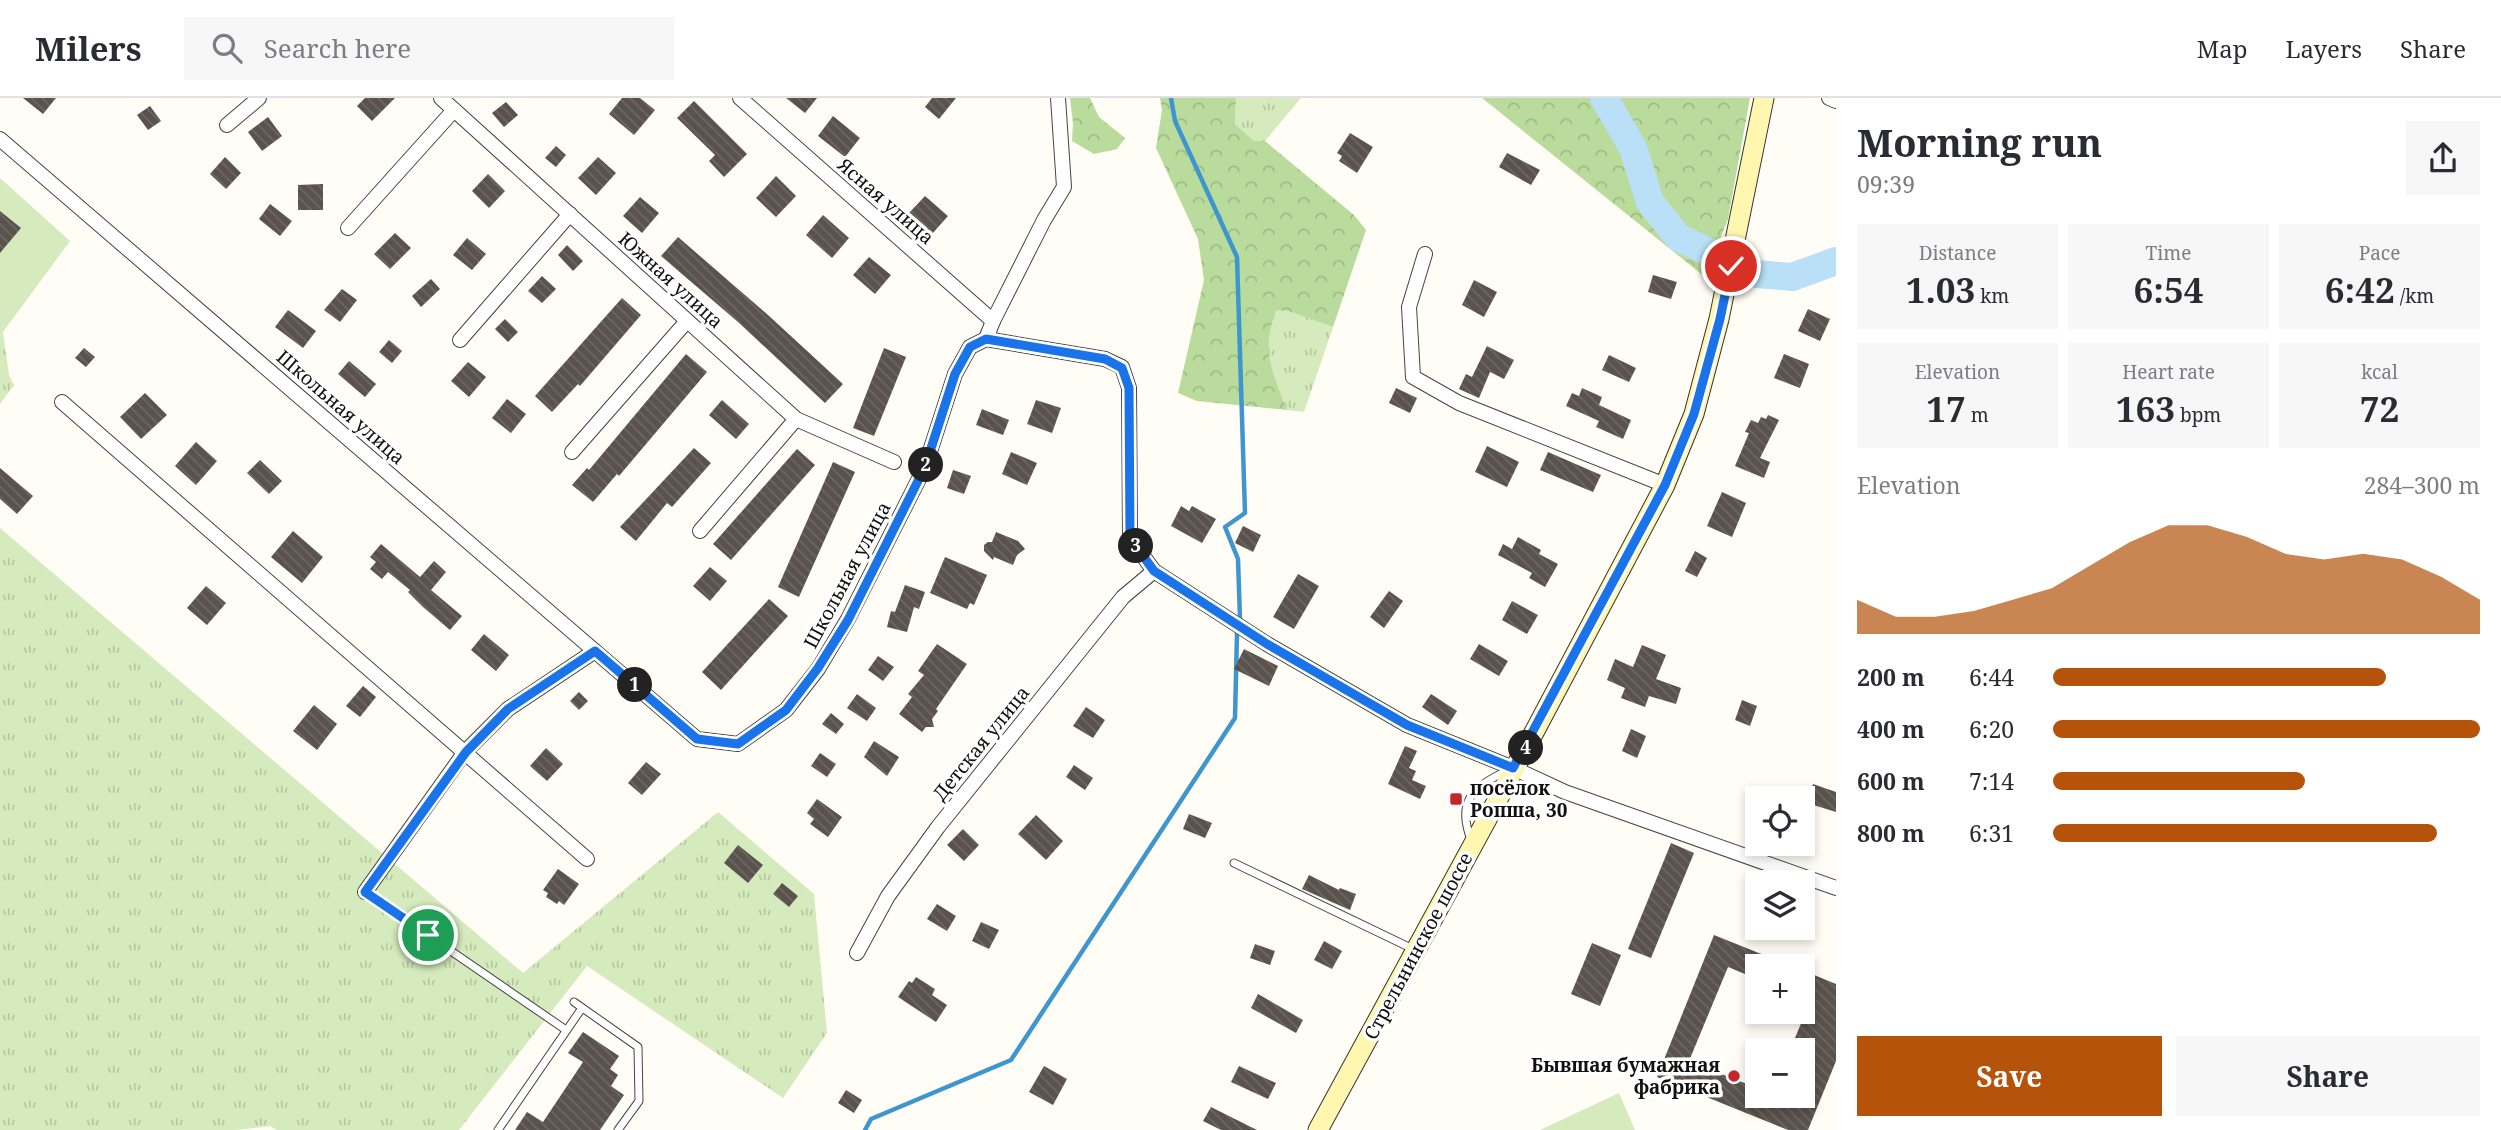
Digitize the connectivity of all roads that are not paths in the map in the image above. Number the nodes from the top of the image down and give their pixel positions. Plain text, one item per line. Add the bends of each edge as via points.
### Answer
1 (258, 98) edge
2 (441, 98) edge
3 (740, 98) edge
4 (1764, 98) edge
5 (1829, 98) edge
6 (1057, 99) edge
7 (1836, 102) edge
8 (454, 110) junction
9 (226, 125) dead end
10 (0, 139) edge
11 (570, 214) junction
12 (348, 228) dead end
13 (1425, 254) dead end
14 (687, 321) junction
15 (993, 321) junction
16 (986, 339) junction
17 (460, 340) dead end
18 (62, 402) dead end
19 (796, 419) junction
20 (572, 452) dead end
21 (894, 462) dead end
22 (1665, 485) junction
23 (700, 531) dead end
24 (1154, 571) junction
25 (595, 651) junction
26 (466, 752) junction
27 (1513, 768) junction
28 (587, 859) dead end
29 (1234, 863) dead end
30 (1836, 888) edge
31 (365, 892) joint
32 (1416, 951) junction
33 (857, 953) dead end
34 (574, 1002) dead end
35 (582, 1008) junction
36 (566, 1030) junction
37 (498, 1130) edge
38 (618, 1130) edge
39 (1318, 1130) edge

1 - 9 street
2 - 8 street, Южная улица
3 - 15 street, Ясная улица
4 - 22 main road, Стрельнинское шоссе via 1720,319 1694,414
5 - 7 street
6 - 15 street via 1064,187
8 - 11 street, Южная улица
8 - 12 street
10 - 25 street, Школьная улица
11 - 14 street, Южная улица
11 - 17 street
13 - 22 street via 1409,307 1413,377 1459,403
14 - 19 street, Южная улица
14 - 20 street
15 - 16 street
16 - 24 street via 1105,359 1122,368 1129,388 1130,538
16 - 25 street, Школьная улица via 970,347 955,374 925,467 848,620 786,710 738,744 697,739
18 - 26 street
19 - 21 street, Южная улица
19 - 23 street
22 - 27 main road, Стрельнинское шоссе
24 - 27 street via 1267,644 1407,725
24 - 33 street, Детская улица via 1123,597 938,827 888,896
25 - 26 street via 508,709
26 - 28 street
26 - 31 street
27 - 30 street via 1565,792
27 - 32 main road, Стрельнинское шоссе
29 - 32 lane
31 - 36 lane
32 - 39 main road, Стрельнинское шоссе
34 - 35 lane
35 - 36 lane
35 - 38 lane via 638,1047 639,1101
36 - 37 lane

